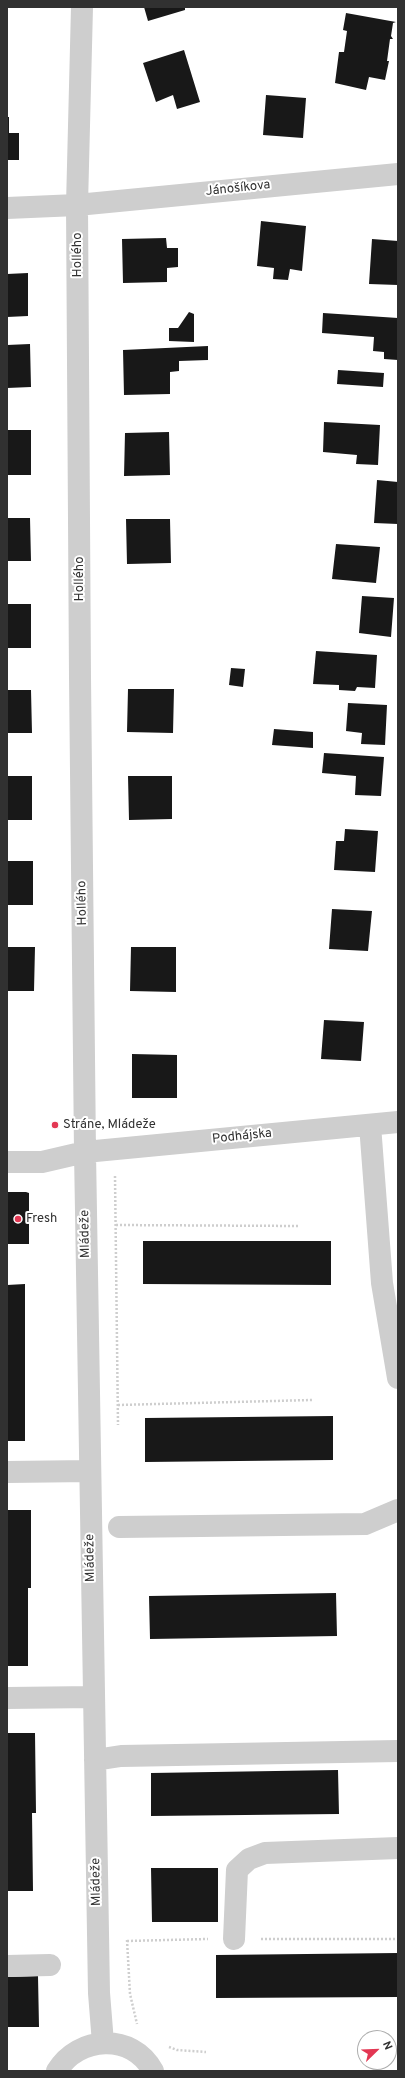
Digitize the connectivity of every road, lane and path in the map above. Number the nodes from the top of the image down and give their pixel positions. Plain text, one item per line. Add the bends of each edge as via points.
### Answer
1 (82, 7) edge
2 (398, 174) edge
3 (78, 205) junction
4 (7, 208) edge
5 (398, 1122) edge
6 (370, 1125) junction
7 (115, 1150) junction
8 (85, 1152) junction
9 (7, 1162) edge
10 (116, 1225) junction
11 (300, 1226) dead end
12 (398, 1378) edge
13 (312, 1400) dead end
14 (118, 1405) junction
15 (118, 1426) dead end
16 (90, 1471) junction
17 (7, 1472) edge
18 (398, 1510) edge
19 (119, 1527) dead end
20 (94, 1697) junction
21 (7, 1698) edge
22 (398, 1752) edge
23 (95, 1760) junction
24 (398, 1848) edge
25 (127, 1933) dead end
26 (234, 1939) dead end
27 (50, 1965) dead end
28 (7, 1966) edge
29 (138, 2029) dead end
30 (103, 2043) junction
31 (164, 2045) dead end
32 (206, 2052) dead end
33 (57, 2071) edge
34 (153, 2071) edge

1 - 3 street, Hollého
2 - 3 street, Jánošíkova
3 - 4 street, Jánošíkova
3 - 8 street, Hollého
5 - 6 street, Podhájska
6 - 7 street, Podhájska
6 - 12 street via 382,1283
7 - 8 street, Podhájska
7 - 10 path
8 - 9 street via 42,1162
8 - 16 street, Mládeže
10 - 11 path
10 - 14 path
13 - 14 path
14 - 15 path
16 - 17 street
16 - 20 street, Mládeže
18 - 19 street via 365,1524
20 - 21 street
20 - 23 street, Mládeže
22 - 23 street via 121,1756
23 - 30 street, Mládeže via 99,1993
24 - 26 street via 265,1853 249,1859 237,1870
25 - 29 path via 130,1994
27 - 28 street
30 - 33 street via 76,2051
30 - 34 street via 114,2044 134,2052 143,2058
31 - 32 path via 177,2050

